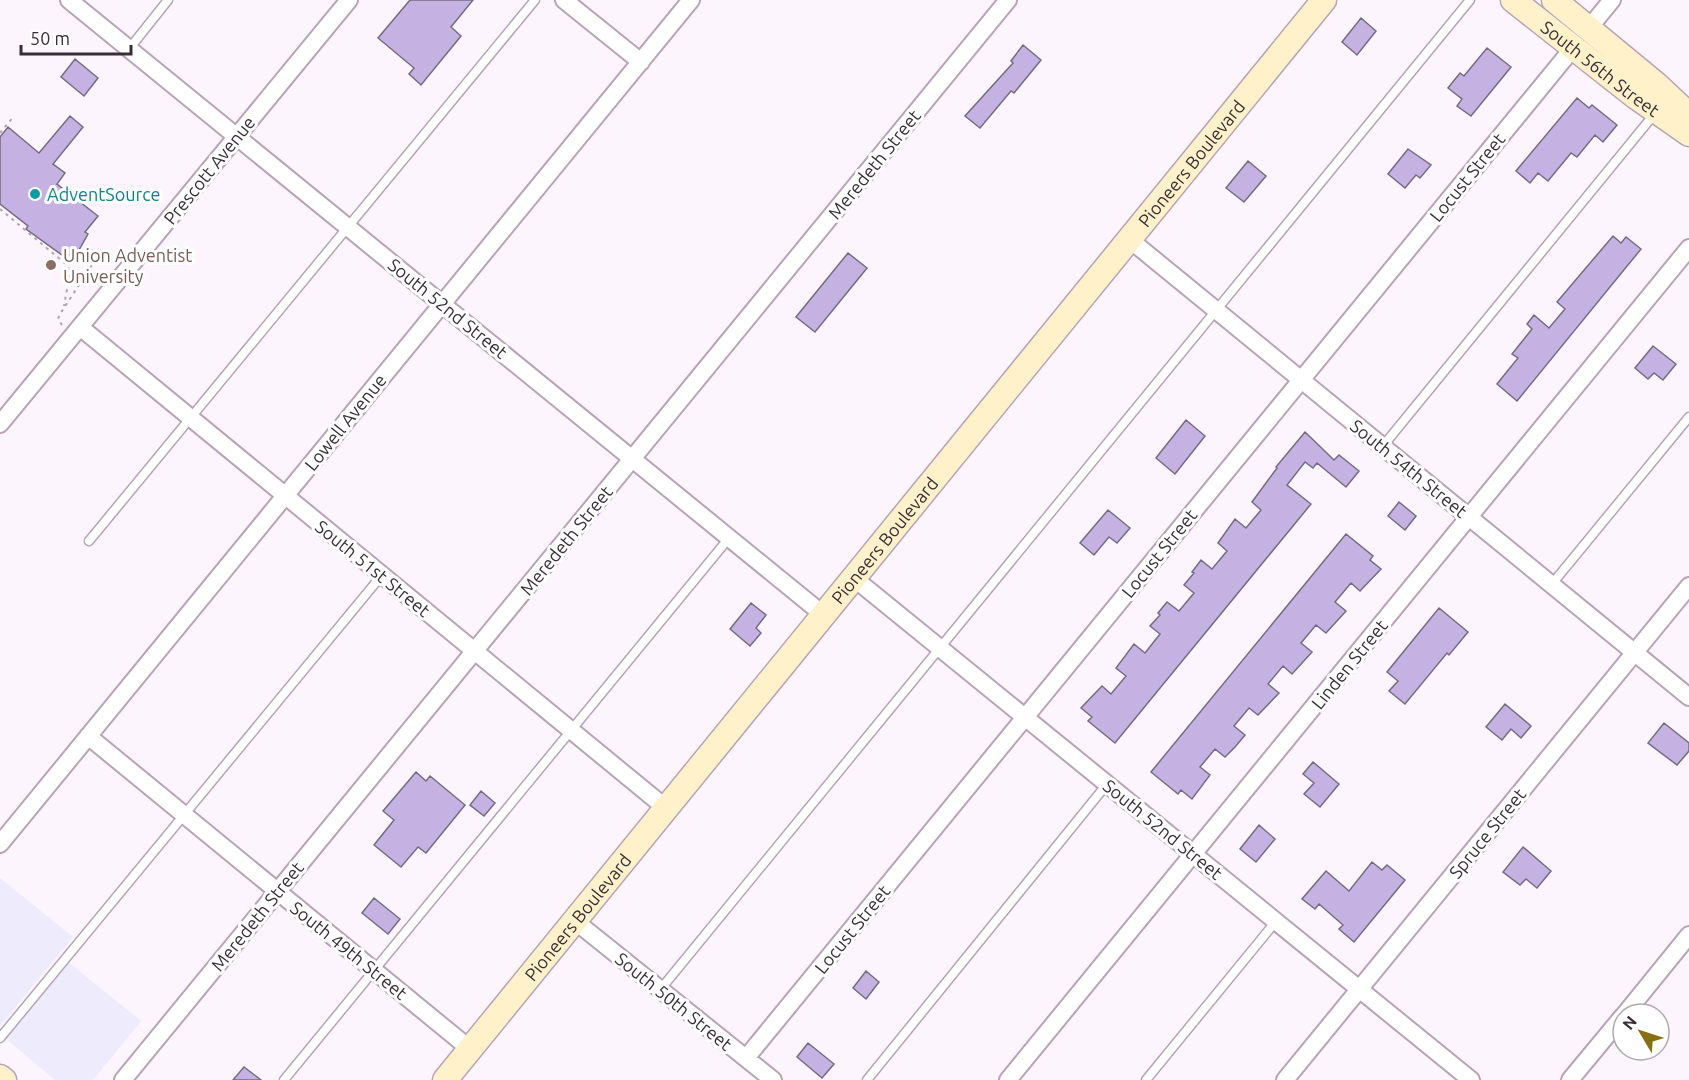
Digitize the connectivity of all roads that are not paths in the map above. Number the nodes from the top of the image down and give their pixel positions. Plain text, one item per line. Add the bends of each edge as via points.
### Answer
1 (69, 0) edge
2 (168, 0) edge
3 (349, 0) edge
4 (535, 0) edge
5 (564, 0) edge
6 (692, 0) edge
7 (1008, 0) edge
8 (1324, 0) edge
9 (1470, 0) edge
10 (1513, 0) edge
11 (1554, 0) edge
12 (1612, 0) edge
13 (1589, 28) junction
14 (1573, 48) junction
15 (129, 49) junction
16 (641, 62) junction
17 (1656, 111) junction
18 (1689, 115) edge
19 (1689, 134) edge
20 (236, 137) junction
21 (348, 227) junction
22 (1129, 239) junction
23 (1689, 248) edge
24 (443, 303) junction
25 (1217, 311) junction
26 (77, 331) junction
27 (1302, 379) junction
28 (1689, 417) edge
29 (192, 419) junction
30 (0, 424) edge
31 (1383, 446) junction
32 (633, 459) junction
33 (284, 495) junction
34 (1469, 517) junction
35 (729, 538) junction
36 (89, 541) dead end
37 (382, 575) junction
38 (855, 579) junction
39 (1552, 584) junction
40 (1689, 586) edge
41 (825, 616) junction
42 (940, 650) junction
43 (475, 651) junction
44 (1635, 652) junction
45 (1689, 697) edge
46 (1024, 718) junction
47 (571, 730) junction
48 (88, 736) junction
49 (1107, 784) junction
50 (667, 809) junction
51 (184, 815) junction
52 (0, 844) edge
53 (1193, 854) junction
54 (277, 891) junction
55 (575, 921) junction
56 (1277, 921) junction
57 (1689, 935) edge
58 (374, 970) junction
59 (1360, 988) junction
60 (660, 990) junction
61 (1635, 1002) edge
62 (1611, 1031) edge
63 (0, 1038) edge
64 (470, 1049) junction
65 (746, 1058) junction
66 (0, 1077) edge
67 (4, 1080) edge
68 (123, 1080) edge
69 (284, 1080) edge
70 (445, 1080) edge
71 (773, 1080) edge
72 (867, 1080) edge
73 (1008, 1080) edge
74 (1146, 1080) edge
75 (1285, 1080) edge
76 (1471, 1080) edge
77 (1570, 1080) edge

1 - 15 street, South 52nd Street
2 - 15 lane
3 - 20 street, Prescott Avenue
4 - 21 lane
5 - 16 street
6 - 16 street, Lowell Avenue
7 - 32 street, Meredeth Street
8 - 22 main road, Pioneers Boulevard
9 - 25 lane
10 - 14 main road, South 56th Street
11 - 13 main road, South 56th Street
12 - 13 street
13 - 18 main road, South 56th Street
14 - 17 main road, South 56th Street
14 - 27 street, Locust Street
15 - 20 street, South 52nd Street
16 - 24 street, Lowell Avenue
17 - 19 main road, South 56th Street
17 - 31 lane
20 - 21 street, South 52nd Street
20 - 26 street, Prescott Avenue
21 - 24 street, South 52nd Street
21 - 29 lane
22 - 25 street, South 54th Street
22 - 38 main road, Pioneers Boulevard
23 - 34 street, Linden Street
24 - 32 street, South 52nd Street
24 - 33 street, Lowell Avenue
25 - 27 street, South 54th Street
25 - 42 lane
26 - 29 street, South 51st Street
26 - 30 street, Prescott Avenue
27 - 31 street, South 54th Street
27 - 46 street, Locust Street
28 - 39 lane
29 - 33 street, South 51st Street
29 - 36 lane
31 - 34 street, South 54th Street
32 - 35 street, South 52nd Street
32 - 43 street, Meredeth Street
33 - 37 street, South 51st Street
33 - 48 street, Lowell Avenue
34 - 39 street, South 54th Street
34 - 53 street, Linden Street
35 - 41 street, South 52nd Street
35 - 47 lane
37 - 43 street, South 51st Street
37 - 51 lane
38 - 41 main road, Pioneers Boulevard
38 - 42 street, South 52nd Street
39 - 44 street, South 54th Street
40 - 44 street, Spruce Street
41 - 50 main road, Pioneers Boulevard
42 - 46 street, South 52nd Street
42 - 60 lane
43 - 47 street, South 51st Street
43 - 54 street, Meredeth Street
44 - 45 street, South 54th Street
44 - 59 street, Spruce Street
46 - 49 street, South 52nd Street
46 - 65 street, Locust Street
47 - 50 street, South 51st Street
47 - 58 lane
48 - 51 street, South 49th Street
48 - 52 street, Lowell Avenue
49 - 53 street, South 52nd Street
49 - 72 lane
50 - 55 main road, Pioneers Boulevard
51 - 54 street, South 49th Street
51 - 63 lane
53 - 56 street, South 52nd Street
53 - 73 street, Linden Street
54 - 58 street, South 49th Street
54 - 68 street, Meredeth Street
55 - 60 street, South 50th Street
55 - 64 main road, Pioneers Boulevard
56 - 59 street, South 52nd Street
56 - 74 lane
57 - 61 street
58 - 64 street, South 49th Street
58 - 69 lane
59 - 75 street, Spruce Street
59 - 76 street, South 52nd Street
60 - 65 street, South 50th Street
62 - 77 street
64 - 70 main road, Pioneers Boulevard
65 - 71 street, South 50th Street
66 - 67 main road

